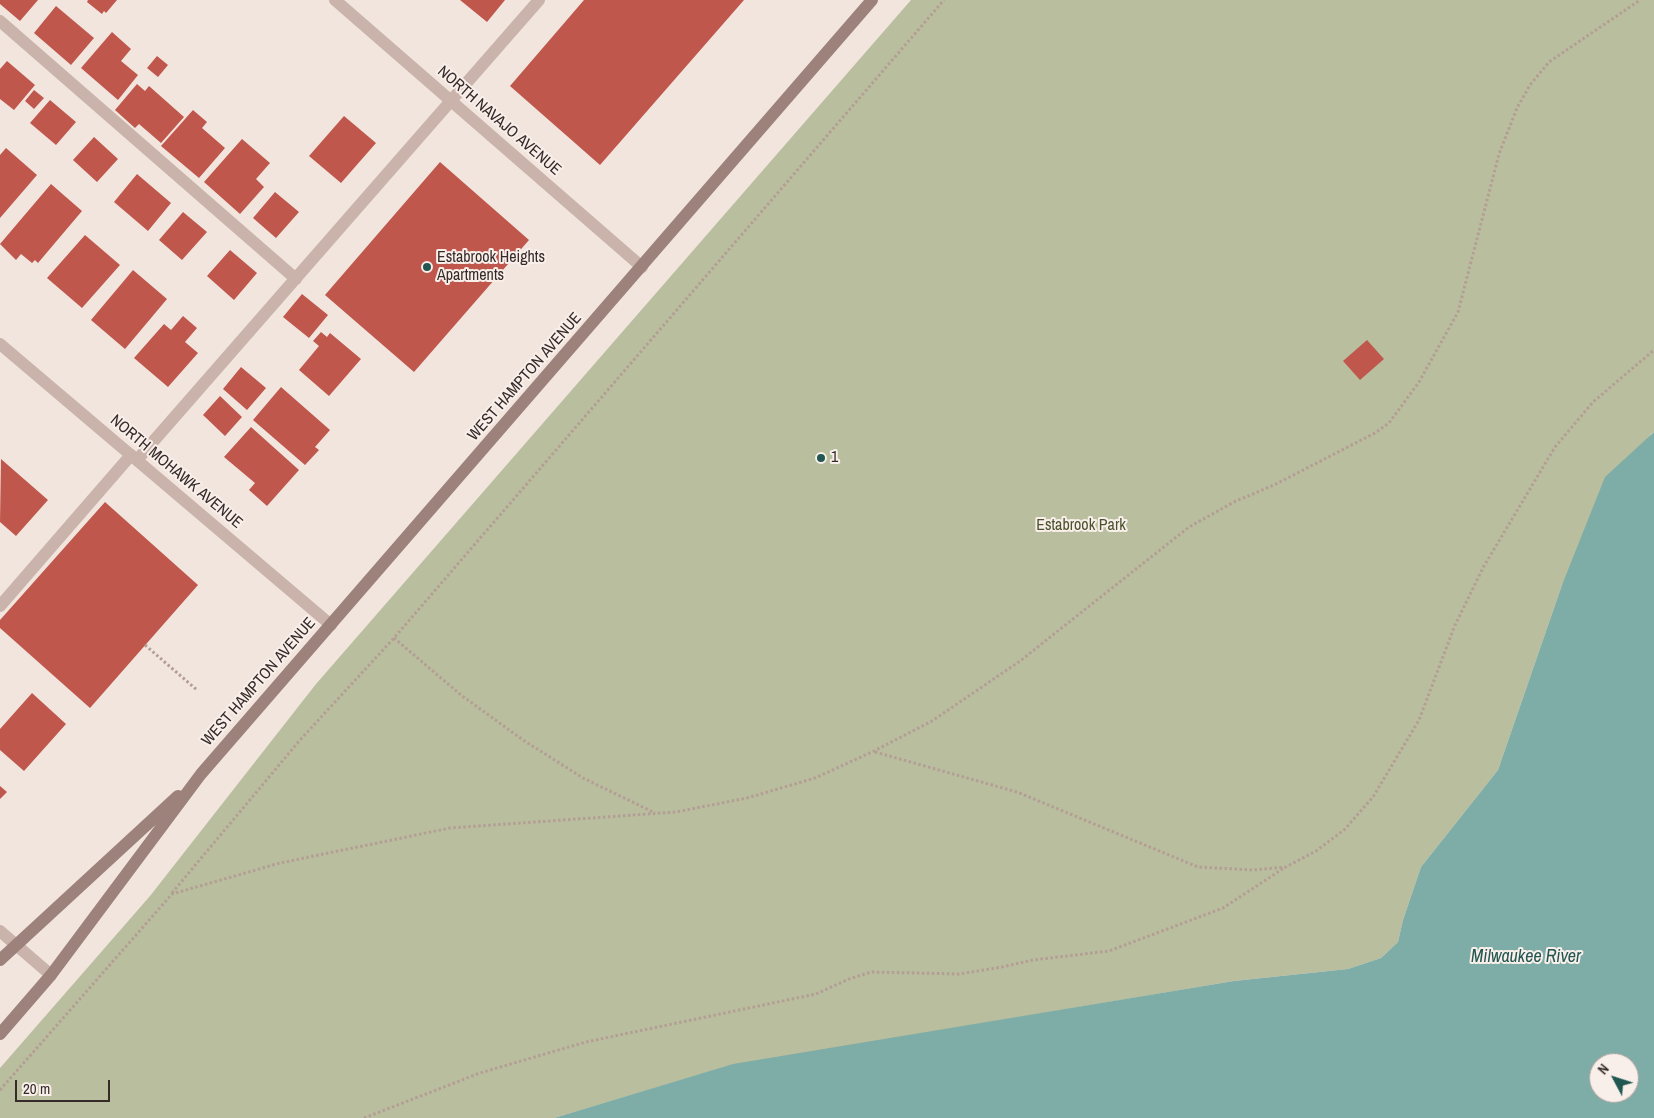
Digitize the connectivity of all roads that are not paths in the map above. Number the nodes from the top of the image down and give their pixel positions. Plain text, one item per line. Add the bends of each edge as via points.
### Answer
1 (335, 0) edge
2 (539, 0) edge
3 (872, 0) edge
4 (0, 21) edge
5 (451, 101) junction
6 (642, 267) junction
7 (296, 279) junction
8 (0, 344) edge
9 (134, 458) junction
10 (0, 606) edge
11 (331, 625) junction
12 (202, 774) junction
13 (0, 931) edge
14 (16, 945) junction
15 (0, 960) edge
16 (51, 975) junction
17 (0, 1034) edge

1 - 5 street, NORTH NAVAJO AVENUE
2 - 5 street
3 - 6 main road, WEST HAMPTON AVENUE
4 - 7 street
5 - 6 street, NORTH NAVAJO AVENUE
5 - 7 street
6 - 11 main road, WEST HAMPTON AVENUE
7 - 9 street
8 - 9 street, NORTH MOHAWK AVENUE
9 - 10 street
9 - 11 street, NORTH MOHAWK AVENUE
11 - 12 main road, WEST HAMPTON AVENUE
12 - 14 main road, WEST HAMPTON AVENUE
12 - 16 main road, WEST HAMPTON AVENUE
13 - 14 street
14 - 15 main road, WEST HAMPTON AVENUE
14 - 16 street
16 - 17 main road, WEST HAMPTON AVENUE

